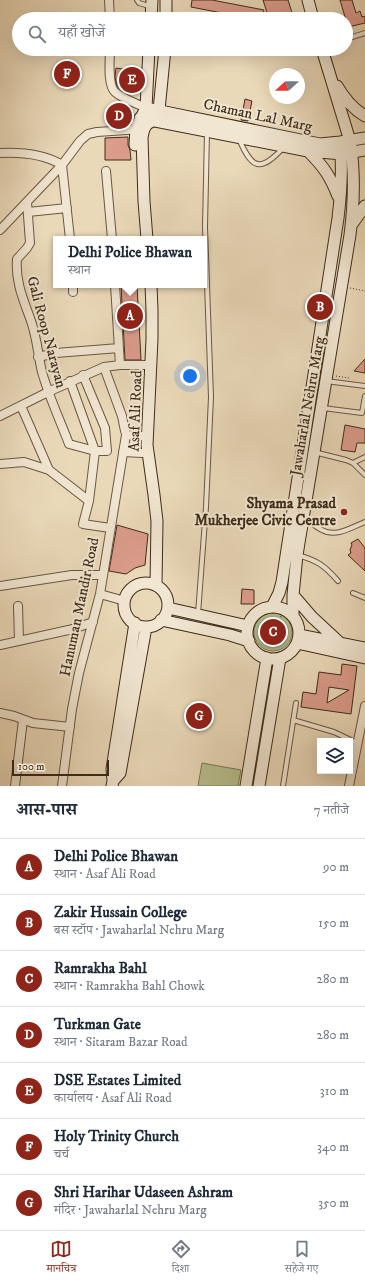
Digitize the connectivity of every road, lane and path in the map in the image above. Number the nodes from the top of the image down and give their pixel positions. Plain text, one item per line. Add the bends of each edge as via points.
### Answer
1 (109, 0) edge
2 (137, 0) edge
3 (166, 0) edge
4 (308, 0) edge
5 (152, 3) edge
6 (110, 12) edge
7 (166, 12) edge
8 (311, 12) edge
9 (365, 33) edge
10 (353, 37) edge
11 (110, 56) edge
12 (149, 56) edge
13 (164, 56) edge
14 (324, 56) edge
15 (331, 77) junction
16 (146, 108) junction
17 (160, 110) junction
18 (365, 116) edge
19 (154, 120) junction
20 (140, 125) junction
21 (207, 131) junction
22 (238, 138) junction
23 (365, 138) edge
24 (345, 142) junction
25 (284, 147) junction
26 (365, 150) edge
27 (308, 151) junction
28 (0, 153) edge
29 (347, 154) junction
30 (62, 165) junction
31 (106, 171) dead end
32 (340, 201) junction
33 (27, 202) junction
34 (365, 206) edge
35 (67, 208) junction
36 (28, 212) junction
37 (352, 224) junction
38 (0, 230) edge
39 (70, 236) edge
40 (112, 236) edge
41 (142, 236) edge
42 (147, 236) edge
43 (206, 236) edge
44 (207, 271) edge
45 (342, 287) junction
46 (115, 288) edge
47 (145, 288) edge
48 (151, 288) edge
49 (365, 291) edge
50 (119, 348) junction
51 (38, 357) junction
52 (120, 365) junction
53 (146, 365) junction
54 (104, 367) junction
55 (83, 376) junction
56 (326, 378) junction
57 (350, 378) dead end
58 (70, 382) junction
59 (365, 386) edge
60 (48, 392) junction
61 (365, 396) edge
62 (21, 406) junction
63 (321, 408) junction
64 (0, 416) edge
65 (125, 433) junction
66 (142, 436) junction
67 (95, 451) junction
68 (123, 452) junction
69 (314, 452) junction
70 (142, 453) junction
71 (365, 457) edge
72 (353, 463) junction
73 (0, 464) edge
74 (49, 470) junction
75 (365, 475) edge
76 (88, 501) junction
77 (303, 517) junction
78 (365, 522) edge
79 (110, 528) junction
80 (297, 555) junction
81 (103, 575) junction
82 (338, 581) dead end
83 (153, 584) junction
84 (0, 586) edge
85 (353, 593) dead end
86 (100, 594) junction
87 (293, 595) junction
88 (365, 598) edge
89 (125, 601) junction
90 (18, 606) dead end
91 (272, 607) junction
92 (168, 608) junction
93 (282, 612) junction
94 (198, 614) junction
95 (293, 616) junction
96 (161, 620) junction
97 (93, 622) junction
98 (134, 623) junction
99 (248, 626) junction
100 (146, 627) junction
101 (276, 628) dead end
102 (298, 639) junction
103 (20, 640) junction
104 (249, 641) junction
105 (340, 643) junction
106 (0, 645) edge
107 (365, 648) edge
108 (267, 658) junction
109 (280, 658) junction
110 (365, 658) edge
111 (296, 703) dead end
112 (365, 706) edge
113 (0, 713) edge
114 (23, 720) junction
115 (293, 720) junction
116 (70, 727) junction
117 (358, 743) junction
118 (113, 784) edge
119 (15, 786) edge
120 (62, 786) edge
121 (246, 786) edge
122 (259, 786) edge
123 (283, 786) edge
124 (349, 786) edge

1 - 6 street
2 - 5 lane via 139,3
3 - 7 main road
4 - 8 main road
9 - 10 lane
11 - 16 street via 111,86 122,96
12 - 16 main road
13 - 17 main road
14 - 15 main road, Jawaharlal Nehru Marg
15 - 18 main road via 343,96
15 - 24 main road, Jawaharlal Nehru Marg
16 - 17 main road
16 - 20 main road
17 - 19 main road
17 - 24 main road, Chaman Lal Marg via 320,144
19 - 20 main road
19 - 21 main road, Chaman Lal Marg
20 - 30 street via 88,134
20 - 41 main road via 137,179
20 - 42 main road
21 - 22 main road, Chaman Lal Marg
21 - 43 lane
22 - 25 main road, Chaman Lal Marg
22 - 25 lane via 248,159 258,164 264,164
23 - 24 main road, Chaman Lal Marg
24 - 29 main road, Jawaharlal Nehru Marg
25 - 27 main road, Chaman Lal Marg
26 - 29 main road
27 - 29 main road
27 - 32 main road via 330,178
28 - 30 street via 44,156
29 - 32 main road, Jawaharlal Nehru Marg
29 - 37 main road, Jawaharlal Nehru Marg via 353,195
30 - 33 street
30 - 35 street
31 - 40 street
32 - 91 main road, Jawaharlal Nehru Marg via 282,582
33 - 36 street, Gali Roop Narayan
33 - 38 street
34 - 37 main road
35 - 36 street
35 - 39 street
36 - 51 street, Gali Roop Narayan via 30,243 17,259 16,266 20,293 36,338
37 - 45 main road, Jawaharlal Nehru Marg
44 - 94 lane via 211,397
45 - 49 path
45 - 56 main road, Jawaharlal Nehru Marg
46 - 50 street
47 - 53 main road, Asaf Ali Road
48 - 83 main road, Asaf Ali Road via 152,339 147,445 157,522
50 - 51 street
50 - 52 street
51 - 60 street, Gali Roop Narayan
52 - 53 street
52 - 54 street
53 - 66 main road, Asaf Ali Road
54 - 55 street
54 - 65 street, Hanuman Mandir Road via 122,416
55 - 58 street
55 - 67 street via 105,428 107,451
56 - 57 path
56 - 59 lane
56 - 63 main road, Jawaharlal Nehru Marg
58 - 60 street
58 - 67 street
60 - 62 street
60 - 67 street, Gali Roop Narayan via 69,444
61 - 63 lane via 362,413
62 - 64 street
62 - 74 street
63 - 69 main road, Jawaharlal Nehru Marg
65 - 66 street
65 - 68 street, Hanuman Mandir Road
66 - 70 main road, Asaf Ali Road
67 - 76 street
68 - 70 street
68 - 79 street, Hanuman Mandir Road
69 - 72 lane
69 - 77 main road, Jawaharlal Nehru Marg
70 - 83 main road, Asaf Ali Road via 149,495
71 - 72 lane
72 - 75 lane
73 - 74 street via 24,462
74 - 76 street
76 - 79 street via 83,524
77 - 78 lane via 323,531 332,533
77 - 80 main road, Jawaharlal Nehru Marg
79 - 81 street, Hanuman Mandir Road
80 - 82 lane via 321,564
80 - 87 main road, Jawaharlal Nehru Marg
81 - 84 street via 72,575
81 - 86 street, Hanuman Mandir Road
83 - 89 main road via 136,585
83 - 92 main road via 162,590
85 - 88 lane
86 - 89 street
86 - 97 street, Hanuman Mandir Road
87 - 95 main road, Jawaharlal Nehru Marg
87 - 105 main road
89 - 98 main road via 126,614
90 - 103 street
91 - 93 main road
91 - 99 main road via 257,613
92 - 94 main road
92 - 96 main road
93 - 93 path via 292,627 291,642 278,653 263,651 253,639 254,624 266,614
93 - 95 main road
93 - 101 path
94 - 99 main road
95 - 102 main road, Jawaharlal Nehru Marg via 298,625
96 - 100 main road
96 - 104 main road
97 - 103 street
97 - 116 street, Hanuman Mandir Road via 79,673
98 - 100 main road
98 - 118 main road via 112,769
99 - 104 main road
100 - 118 main road via 120,773
102 - 105 main road
102 - 109 main road via 288,654
102 - 110 main road
103 - 106 street
104 - 108 main road via 254,651
105 - 107 main road
108 - 109 main road
108 - 121 main road
109 - 122 main road
111 - 115 lane
112 - 117 street
113 - 114 street
114 - 116 street
114 - 119 street
115 - 117 lane via 334,732
115 - 123 lane
116 - 120 street, Hanuman Mandir Road
117 - 124 street

